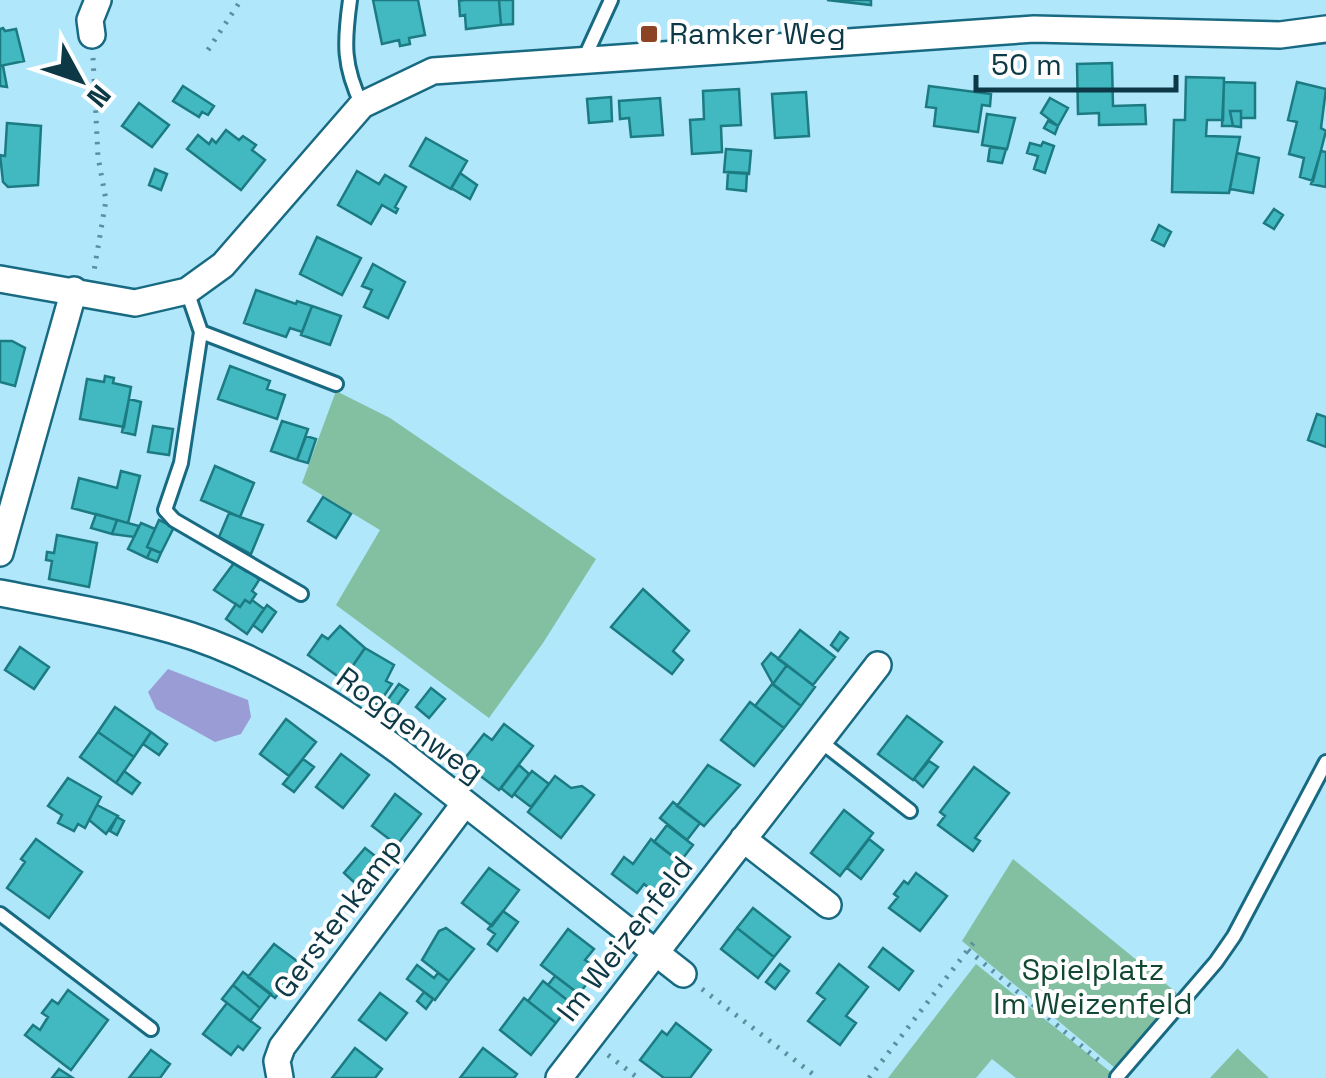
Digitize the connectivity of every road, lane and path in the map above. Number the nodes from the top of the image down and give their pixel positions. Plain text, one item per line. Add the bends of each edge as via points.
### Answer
1 (98, 0) edge
2 (241, 0) edge
3 (350, 0) edge
4 (611, 0) edge
5 (1326, 30) edge
6 (92, 36) joint
7 (208, 50) dead end
8 (584, 58) junction
9 (362, 105) junction
10 (0, 278) edge
11 (82, 292) junction
12 (188, 292) junction
13 (201, 332) junction
14 (336, 384) dead end
15 (0, 553) edge
16 (0, 593) edge
17 (301, 594) dead end
18 (878, 665) dead end
19 (820, 741) junction
20 (1326, 762) edge
21 (465, 804) junction
22 (910, 810) dead end
23 (743, 839) junction
24 (828, 905) dead end
25 (0, 914) edge
26 (974, 942) dead end
27 (968, 950) junction
28 (655, 952) junction
29 (683, 974) joint
30 (152, 1030) dead end
31 (588, 1040) junction
32 (1117, 1077) edge
33 (280, 1078) edge
34 (559, 1078) edge
35 (638, 1078) edge
36 (818, 1078) edge
37 (869, 1078) edge

1 - 6 street
2 - 7 path
3 - 9 lane via 348,76
4 - 8 lane
5 - 8 street via 1262,35 1034,29
6 - 11 path via 106,200
8 - 9 street via 433,71
9 - 12 street via 223,265
10 - 11 street
11 - 12 street via 135,303
11 - 15 street
12 - 13 lane
13 - 14 lane
13 - 17 lane via 181,462 165,510
16 - 21 street, Roggenweg via 131,619 218,648 357,720
18 - 19 street, Im Weizenfeld
19 - 22 lane
19 - 23 street, Im Weizenfeld
20 - 32 lane via 1234,936
21 - 28 street, Roggenweg
21 - 33 street, Gerstenkamp via 282,1046
23 - 24 street
23 - 28 street, Im Weizenfeld
25 - 30 lane
26 - 27 path
27 - 32 path
27 - 37 path
28 - 29 street, Roggenweg
28 - 31 street, Im Weizenfeld
29 - 36 path
31 - 34 street, Im Weizenfeld
31 - 35 path

